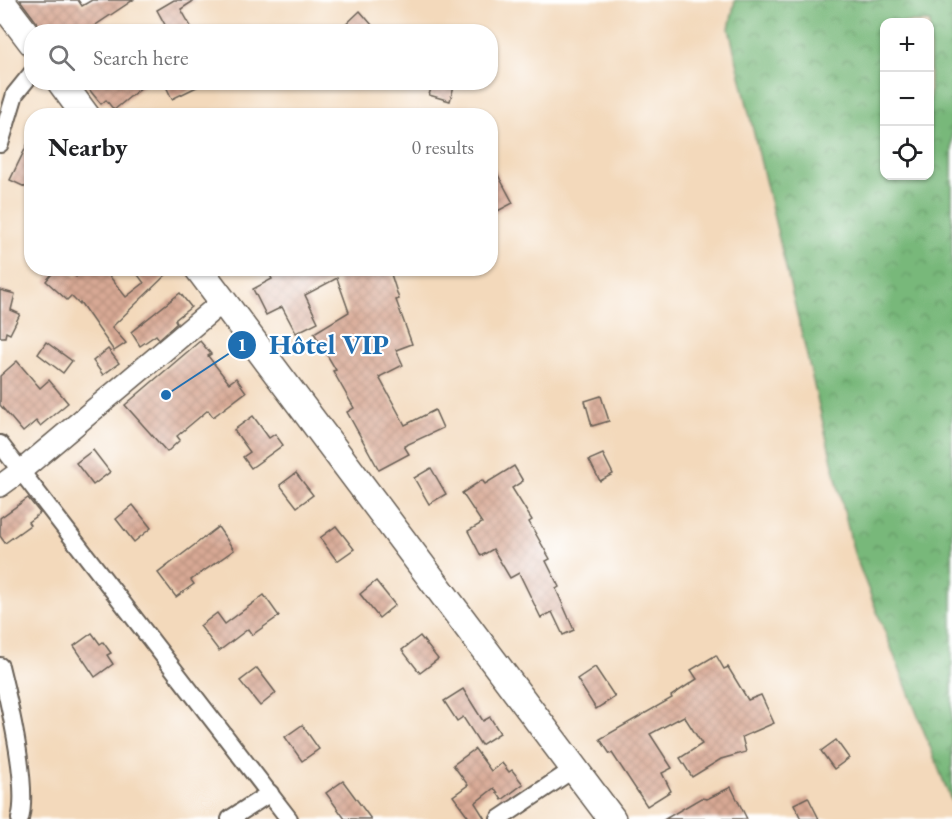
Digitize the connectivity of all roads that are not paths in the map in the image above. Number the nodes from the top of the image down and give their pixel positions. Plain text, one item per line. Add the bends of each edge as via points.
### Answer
1 (2, 4) edge
2 (24, 32) edge
3 (24, 83) edge
4 (68, 90) edge
5 (80, 108) edge
6 (0, 144) edge
7 (204, 276) edge
8 (222, 302) junction
9 (0, 444) edge
10 (22, 470) junction
11 (0, 486) edge
12 (0, 666) edge
13 (575, 768) junction
14 (270, 793) junction
15 (20, 819) edge
16 (230, 819) edge
17 (290, 819) edge
18 (499, 819) edge
19 (612, 819) edge

1 - 2 highway
3 - 6 street via 15,94
4 - 5 highway
7 - 8 highway
8 - 10 street
8 - 13 highway
9 - 10 street
10 - 11 street
10 - 14 street
12 - 15 street via 22,780
13 - 18 street
13 - 19 highway
14 - 16 street
14 - 17 street

